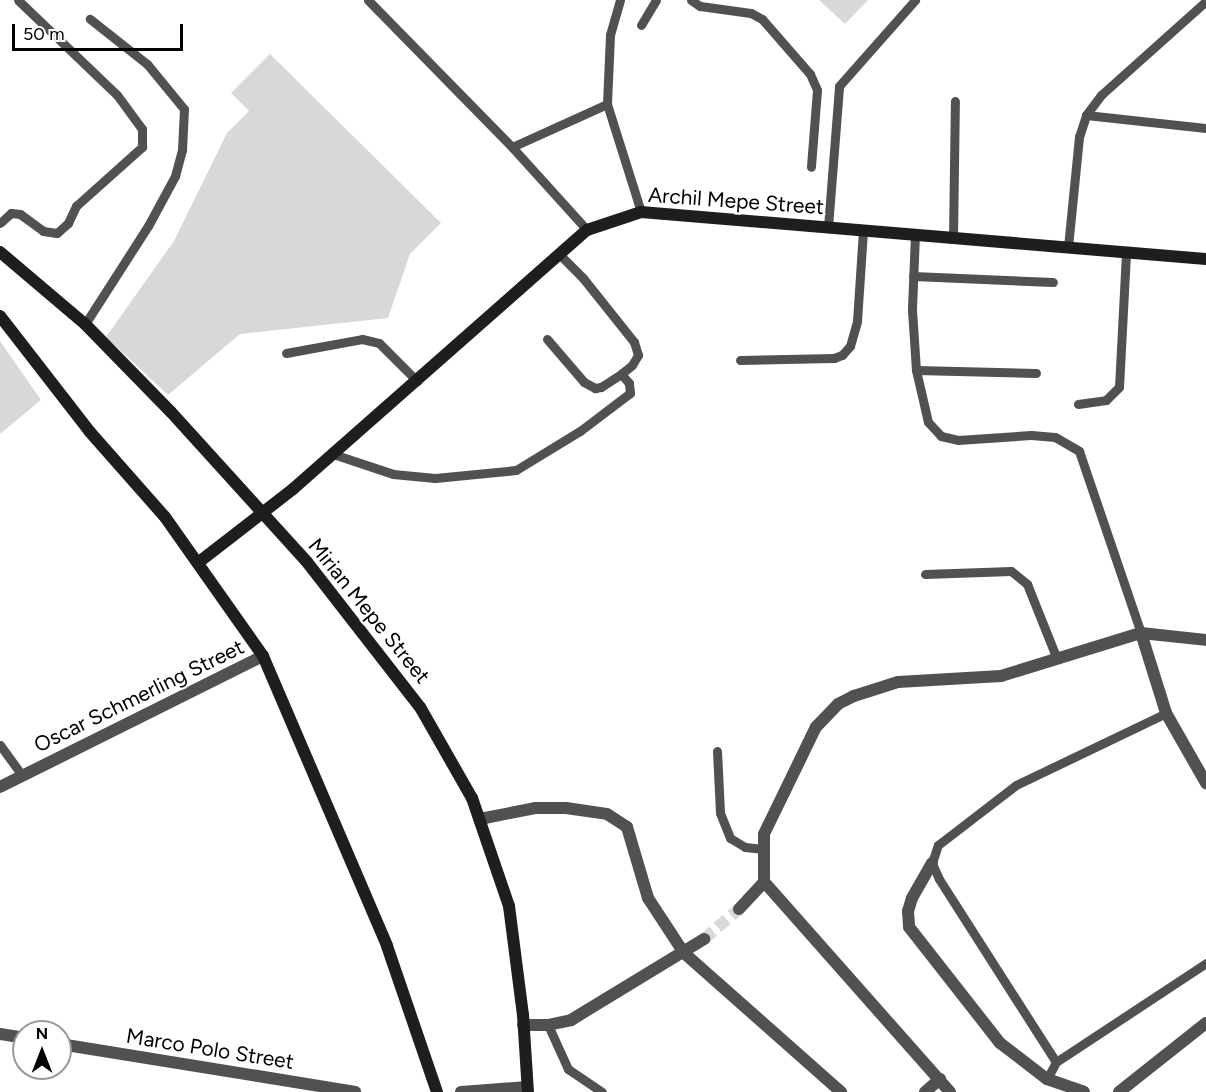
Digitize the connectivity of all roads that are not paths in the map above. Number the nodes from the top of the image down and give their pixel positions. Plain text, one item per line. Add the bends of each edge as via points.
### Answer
1 (18, 0) edge
2 (368, 0) edge
3 (620, 0) edge
4 (656, 0) edge
5 (691, 0) edge
6 (915, 0) edge
7 (1206, 1) edge
8 (90, 19) dead end
9 (641, 25) dead end
10 (955, 100) dead end
11 (606, 104) junction
12 (1086, 115) junction
13 (1206, 128) edge
14 (512, 147) junction
15 (812, 167) dead end
16 (641, 212) junction
17 (0, 223) edge
18 (828, 227) junction
19 (587, 230) junction
20 (863, 230) junction
21 (915, 234) junction
22 (953, 238) junction
23 (1068, 247) junction
24 (0, 252) edge
25 (1126, 253) junction
26 (560, 255) junction
27 (1206, 259) edge
28 (6, 260) edge
29 (913, 276) junction
30 (1053, 282) dead end
31 (0, 316) edge
32 (85, 324) junction
33 (547, 339) dead end
34 (286, 353) dead end
35 (740, 360) dead end
36 (916, 370) junction
37 (1036, 373) dead end
38 (621, 374) junction
39 (417, 381) junction
40 (1078, 404) dead end
41 (333, 454) junction
42 (263, 514) junction
43 (199, 562) junction
44 (925, 574) dead end
45 (1140, 633) junction
46 (1206, 640) edge
47 (263, 656) junction
48 (1058, 658) junction
49 (1166, 713) junction
50 (0, 746) edge
51 (717, 751) dead end
52 (22, 775) junction
53 (1206, 783) edge
54 (0, 787) edge
55 (480, 819) junction
56 (764, 849) junction
57 (932, 862) junction
58 (764, 882) junction
59 (739, 909) tunnel mouth
60 (704, 939) tunnel mouth
61 (684, 952) junction
62 (1206, 963) edge
63 (1206, 1023) edge
64 (524, 1025) junction
65 (548, 1025) junction
66 (72, 1046) edge
67 (1056, 1062) junction
68 (940, 1079) junction
69 (1047, 1079) junction
70 (527, 1090) edge
71 (355, 1092) edge
72 (437, 1092) edge
73 (460, 1092) edge
74 (602, 1092) edge
75 (841, 1092) edge
76 (925, 1092) edge
77 (950, 1092) edge
78 (1084, 1092) edge
79 (1119, 1092) edge

1 - 17 lane via 117,95 142,129 142,147 76,206 68,223 57,232 43,231 20,214 11,213
2 - 14 lane
3 - 11 lane via 610,35
4 - 9 lane
5 - 15 lane via 700,6 751,13 762,19 810,74 817,90
6 - 18 lane via 838,86
7 - 12 lane via 1101,95
8 - 32 lane via 147,64 184,109 182,150 175,176
10 - 22 lane
11 - 14 lane
11 - 16 lane
12 - 13 lane
12 - 23 lane via 1079,137
14 - 19 lane
16 - 18 street, Archil Mepe Street
16 - 19 street, Archil Mepe Street
18 - 20 street, Archil Mepe Street
19 - 26 street, Archil Mepe Street
20 - 21 street, Archil Mepe Street
20 - 35 lane via 856,321 850,346 842,355
21 - 22 street, Archil Mepe Street
21 - 29 lane
22 - 23 street, Archil Mepe Street
23 - 25 street, Archil Mepe Street
24 - 28 street, Mirian Mepe Street
25 - 27 street, Archil Mepe Street
25 - 40 lane via 1119,387 1106,400
26 - 38 lane via 583,278 636,347 636,360
26 - 39 street, Archil Mepe Street
28 - 32 street, Mirian Mepe Street
29 - 30 lane
29 - 36 lane
31 - 43 street
32 - 42 street, Mirian Mepe Street
33 - 38 lane via 589,386 601,387
34 - 39 lane via 363,339 379,344
36 - 37 lane
36 - 45 lane via 928,422 941,436 958,440 1055,436 1079,451
38 - 41 lane via 629,383 630,393 580,431 516,470 435,478 393,474
39 - 41 street, Archil Mepe Street
41 - 42 street, Archil Mepe Street
42 - 43 street
42 - 55 street, Mirian Mepe Street via 307,562 420,707
43 - 47 street
44 - 48 lane via 1011,571 1028,584
45 - 46 street
45 - 48 street
45 - 49 street
47 - 52 street, Oscar Schmerling Street
47 - 72 street via 387,946
48 - 56 street via 1001,676 898,682 838,704 816,727 764,834
49 - 53 street
49 - 57 lane via 1016,785 938,845
50 - 52 lane
51 - 56 lane via 720,813 730,838 745,847
52 - 54 street, Oscar Schmerling Street
55 - 61 street via 535,808 566,808 607,814 621,823 633,841 648,898
55 - 64 street, Mirian Mepe Street via 509,906
56 - 58 street
57 - 67 lane via 939,879
57 - 69 street via 912,898 909,927 999,1043
58 - 59 street
58 - 68 street
60 - 61 street
61 - 65 street via 571,1020
61 - 75 street
62 - 67 lane
63 - 79 street
64 - 65 street
64 - 70 street, Mirian Mepe Street
65 - 74 lane via 568,1069
66 - 71 street, Marco Polo Street
67 - 69 lane
68 - 76 street
68 - 77 street
69 - 78 street
70 - 73 street

